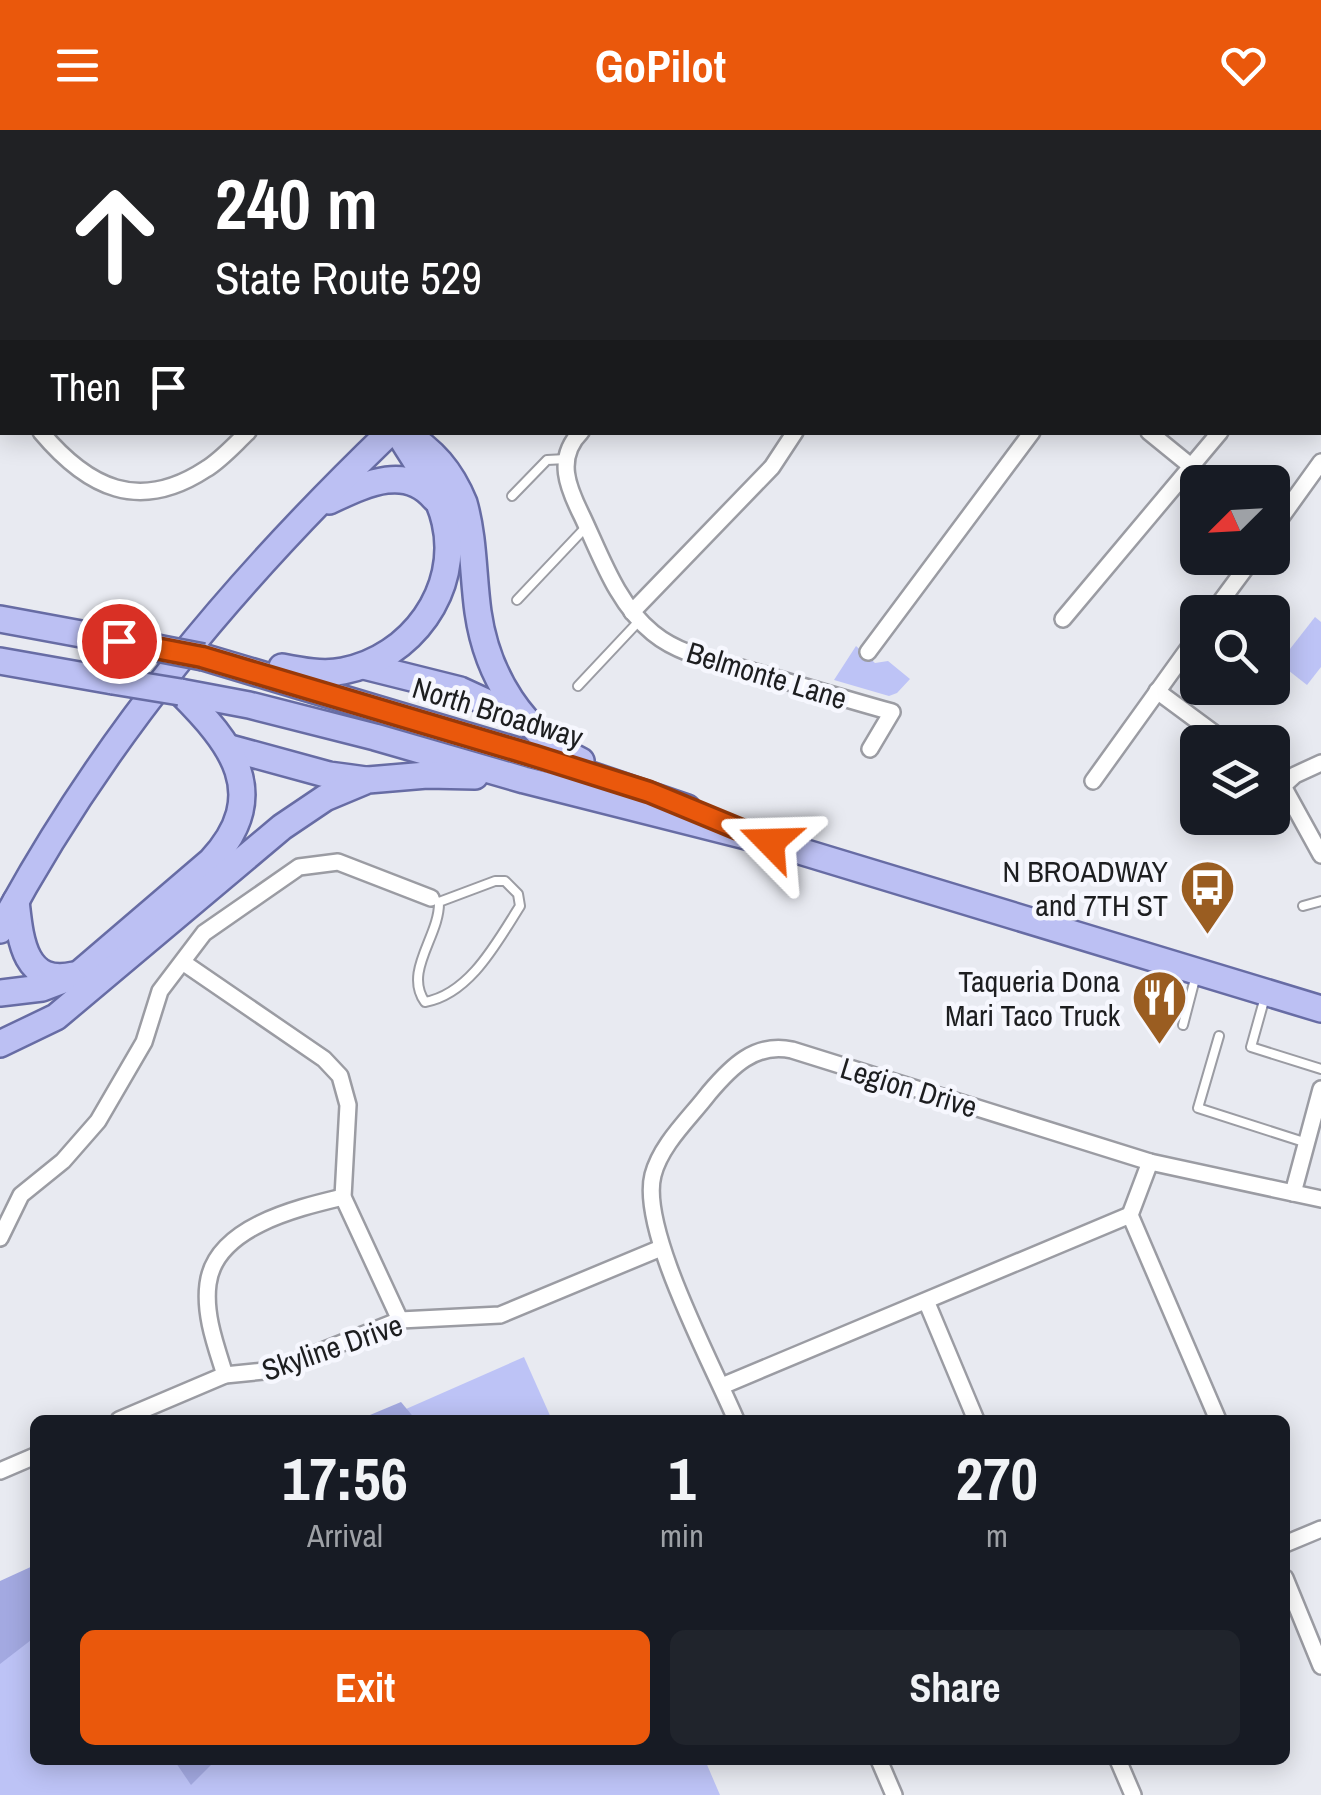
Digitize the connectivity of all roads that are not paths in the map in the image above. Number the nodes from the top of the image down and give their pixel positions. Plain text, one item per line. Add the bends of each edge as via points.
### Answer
1 (43, 435) edge
2 (245, 435) edge
3 (387, 435) edge
4 (403, 435) edge
5 (406, 435) edge
6 (578, 435) edge
7 (794, 435) edge
8 (1030, 435) edge
9 (1153, 435) edge
10 (1218, 435) edge
11 (566, 459) junction
12 (1321, 462) edge
13 (1190, 465) edge
14 (1194, 465) edge
15 (1180, 481) edge
16 (512, 496) dead end
17 (1290, 505) edge
18 (440, 506) junction
19 (310, 510) junction
20 (586, 526) junction
21 (517, 600) dead end
22 (636, 616) junction
23 (1063, 618) dead end
24 (0, 619) edge
25 (868, 652) dead end
26 (202, 657) junction
27 (1180, 659) edge
28 (0, 661) edge
29 (364, 666) junction
30 (578, 686) dead end
31 (1157, 691) junction
32 (180, 692) junction
33 (527, 721) junction
34 (1203, 725) edge
35 (230, 748) junction
36 (870, 749) dead end
37 (1321, 763) edge
38 (1290, 776) edge
39 (368, 780) junction
40 (524, 780) junction
41 (1093, 781) dead end
42 (649, 792) junction
43 (1290, 802) edge
44 (770, 842) junction
45 (1321, 855) edge
46 (16, 900) junction
47 (435, 900) junction
48 (1321, 901) edge
49 (1303, 906) dead end
50 (0, 930) edge
51 (184, 963) junction
52 (1197, 971) junction
53 (79, 974) junction
54 (1266, 992) junction
55 (0, 993) edge
56 (1321, 1009) edge
57 (56, 1017) junction
58 (0, 1019) edge
59 (1182, 1024) dead end
60 (1219, 1036) dead end
61 (0, 1044) edge
62 (1321, 1069) edge
63 (1320, 1096) edge
64 (1307, 1142) junction
65 (1150, 1162) junction
66 (1293, 1193) junction
67 (343, 1197) junction
68 (1321, 1199) edge
69 (1130, 1215) junction
70 (0, 1238) edge
71 (661, 1248) junction
72 (927, 1303) junction
73 (400, 1320) junction
74 (225, 1375) junction
75 (722, 1386) junction
76 (131, 1415) edge
77 (734, 1415) edge
78 (974, 1415) edge
79 (1216, 1415) edge
80 (30, 1458) edge
81 (0, 1471) edge
82 (1321, 1529) edge
83 (1290, 1542) edge
84 (1290, 1590) edge
85 (1321, 1666) edge
86 (882, 1765) edge
87 (1120, 1765) edge
88 (894, 1795) edge
89 (1133, 1795) edge

1 - 2 street via 90,478 122,490 149,490 208,468
3 - 19 main road
4 - 18 main road
5 - 33 main road via 429,448 456,483 468,520 482,637 502,688
6 - 11 street
7 - 22 street
8 - 25 street
9 - 13 street
10 - 14 street
11 - 16 lane via 548,460
11 - 20 street, Belmonte Lane via 570,492
12 - 17 street
15 - 23 street
18 - 19 main road via 428,491 389,479
18 - 29 main road via 448,554 442,586 401,644
19 - 46 main road via 168,670 84,788
20 - 21 lane
20 - 22 street, Belmonte Lane
22 - 30 lane
22 - 36 street, Belmonte Lane via 694,655 892,712
24 - 26 main road, bridge
26 - 29 main road via 310,673
26 - 42 main road, North Broadway
27 - 31 street
28 - 32 main road, North Broadway, bridge
29 - 33 main road via 460,690
31 - 34 street
31 - 41 street
32 - 35 main road
32 - 40 main road, North Broadway
33 - 42 main road via 573,757
35 - 39 main road
35 - 53 main road via 241,794 227,841
37 - 38 street
39 - 40 main road via 427,774
39 - 57 main road via 297,816
40 - 44 main road, North Broadway
42 - 44 main road, North Broadway
43 - 45 street
44 - 52 main road, North Broadway
46 - 50 main road
46 - 53 main road via 20,942 31,962 52,976
47 - 47 lane via 495,881 518,894 520,906 455,992 425,1002 417,991 418,972 440,918
47 - 51 street via 338,862 300,867 204,933
48 - 49 lane
51 - 67 street via 340,1076 348,1104
51 - 70 street via 160,990 144,1042 98,1121 21,1195
52 - 54 main road, North Broadway
52 - 59 lane
53 - 55 main road
54 - 56 main road, North Broadway
54 - 62 lane via 1251,1047
57 - 58 main road via 23,1027
57 - 61 main road
60 - 64 lane via 1198,1108
63 - 64 street
64 - 66 street
65 - 66 street, Legion Drive
65 - 69 street
65 - 71 street, Legion Drive via 777,1046 730,1068 661,1154 650,1192
66 - 68 street, Legion Drive
67 - 73 street
67 - 74 street via 303,1206 243,1233 222,1252 208,1295
69 - 72 street
69 - 79 street
71 - 73 street, Skyline Drive via 500,1315
71 - 75 street, Legion Drive
72 - 75 street
72 - 78 street
73 - 74 street, Skyline Drive via 274,1370
74 - 76 street, Skyline Drive
75 - 77 street, Legion Drive
80 - 81 street
82 - 83 street
84 - 85 street
86 - 88 street
87 - 89 street

